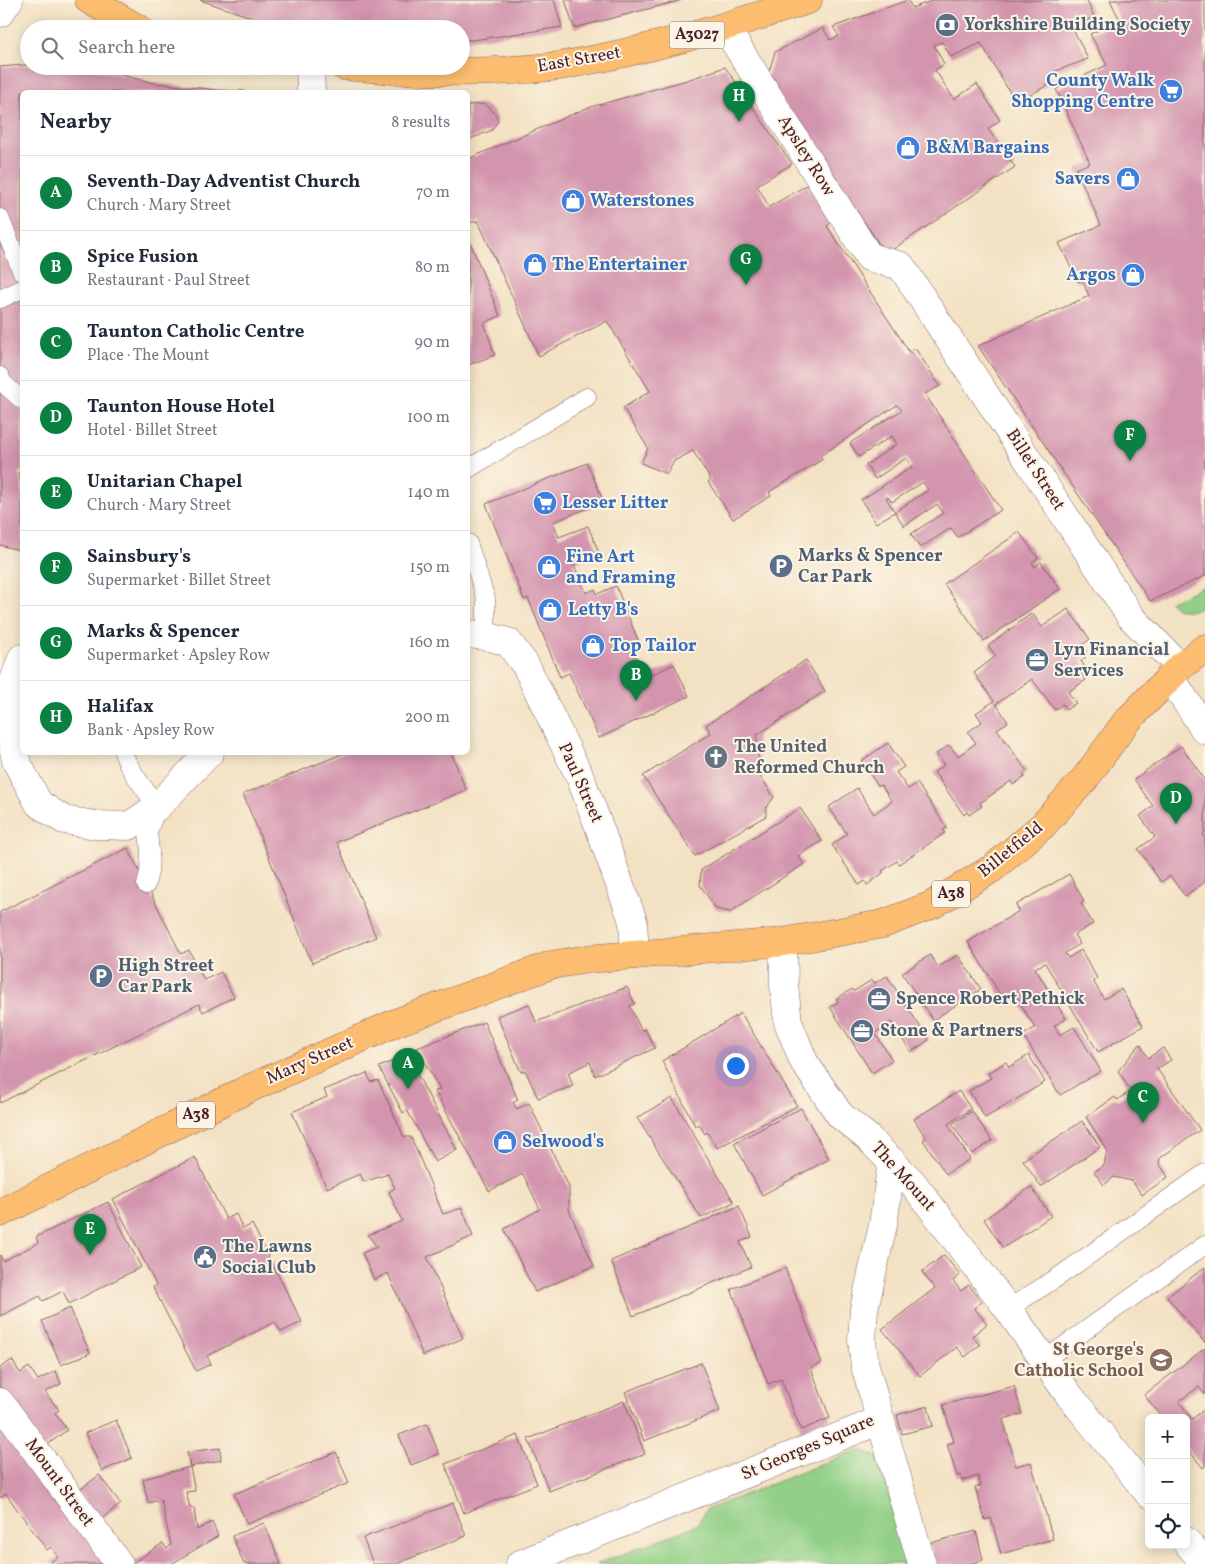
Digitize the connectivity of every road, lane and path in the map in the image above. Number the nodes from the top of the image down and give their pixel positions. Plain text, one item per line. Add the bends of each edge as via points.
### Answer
1 (9, 0) edge
2 (89, 0) edge
3 (808, 0) edge
4 (0, 13) edge
5 (123, 20) edge
6 (725, 27) junction
7 (470, 71) edge
8 (310, 75) edge
9 (311, 90) edge
10 (0, 218) edge
11 (901, 266) joint
12 (20, 267) edge
13 (20, 290) edge
14 (0, 299) edge
15 (0, 376) edge
16 (20, 398) edge
17 (587, 398) dead end
18 (470, 468) edge
19 (470, 549) edge
20 (477, 635) edge
21 (1205, 648) edge
22 (20, 664) edge
23 (1175, 672) junction
24 (1205, 730) edge
25 (124, 755) edge
26 (207, 755) edge
27 (157, 807) junction
28 (146, 885) dead end
29 (782, 942) junction
30 (635, 955) junction
31 (892, 1160) junction
32 (1205, 1173) edge
33 (0, 1212) edge
34 (1205, 1245) edge
35 (1008, 1309) junction
36 (1044, 1360) junction
37 (0, 1402) edge
38 (882, 1420) junction
39 (1145, 1489) edge
40 (1190, 1546) edge
41 (119, 1564) edge
42 (520, 1564) edge
43 (922, 1564) edge
44 (1205, 1564) edge

1 - 4 street
2 - 5 main road
3 - 6 main road, East Street / A3027
6 - 7 main road, East Street / A3027 via 576,63
6 - 11 street, Apsley Row via 869,257
8 - 9 street
10 - 12 lane
11 - 23 street, Billet Street via 1131,617
13 - 14 lane
15 - 16 lane
17 - 18 lane
19 - 20 lane, Paul Street via 486,599
20 - 30 street, Paul Street via 508,642 526,666 580,777 598,824 633,922
21 - 23 main road, A38
22 - 27 street via 11,689 8,720 16,761 39,804 64,820 129,826
23 - 24 street, Billet Street
23 - 29 main road, Billetfield / A38 via 1126,722 1084,780 1052,816 993,868 932,906 883,924
25 - 27 lane via 127,765
26 - 27 street
27 - 28 lane via 148,832 150,852
29 - 30 main road, Billetfield / A38
29 - 31 street, The Mount via 788,1022 804,1062 840,1115
30 - 33 main road, Mary Street / A38 via 551,965 395,1023 246,1090
31 - 35 street, The Mount
31 - 38 street, St Georges Square via 883,1225 864,1309 862,1342 865,1366
32 - 35 lane
34 - 36 lane
35 - 36 street, The Mount
36 - 39 street, The Mount
37 - 41 street, Mount Street
38 - 42 street, St Georges Square
38 - 43 street
40 - 44 street

